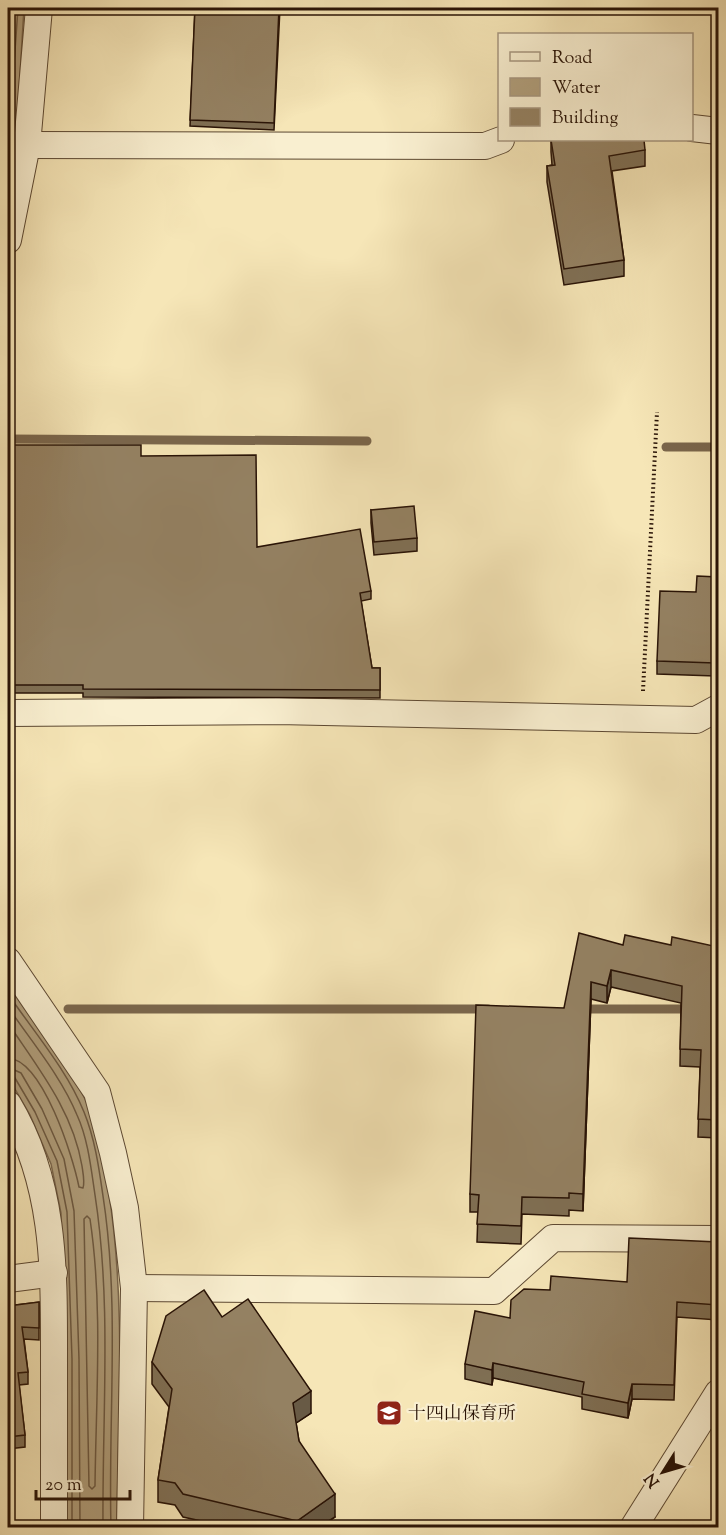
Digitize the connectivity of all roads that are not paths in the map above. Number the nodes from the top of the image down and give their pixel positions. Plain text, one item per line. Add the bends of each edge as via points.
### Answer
1 (39, 8) edge
2 (693, 128) edge
3 (718, 131) edge
4 (498, 141) edge
5 (27, 146) junction
6 (8, 240) edge
7 (718, 708) edge
8 (8, 713) edge
9 (8, 961) edge
10 (8, 1104) edge
11 (718, 1239) edge
12 (54, 1272) junction
13 (8, 1280) edge
14 (134, 1288) junction
15 (718, 1394) edge
16 (54, 1527) edge
17 (130, 1527) edge
18 (633, 1527) edge

1 - 5 street
2 - 3 street
4 - 5 street via 485,146
5 - 6 street
7 - 8 street via 696,720 278,711
9 - 14 street via 97,1092 125,1208
10 - 12 street via 34,1156 47,1204
11 - 14 street via 553,1238 494,1291
12 - 13 street
12 - 16 street
14 - 17 street
15 - 18 street

